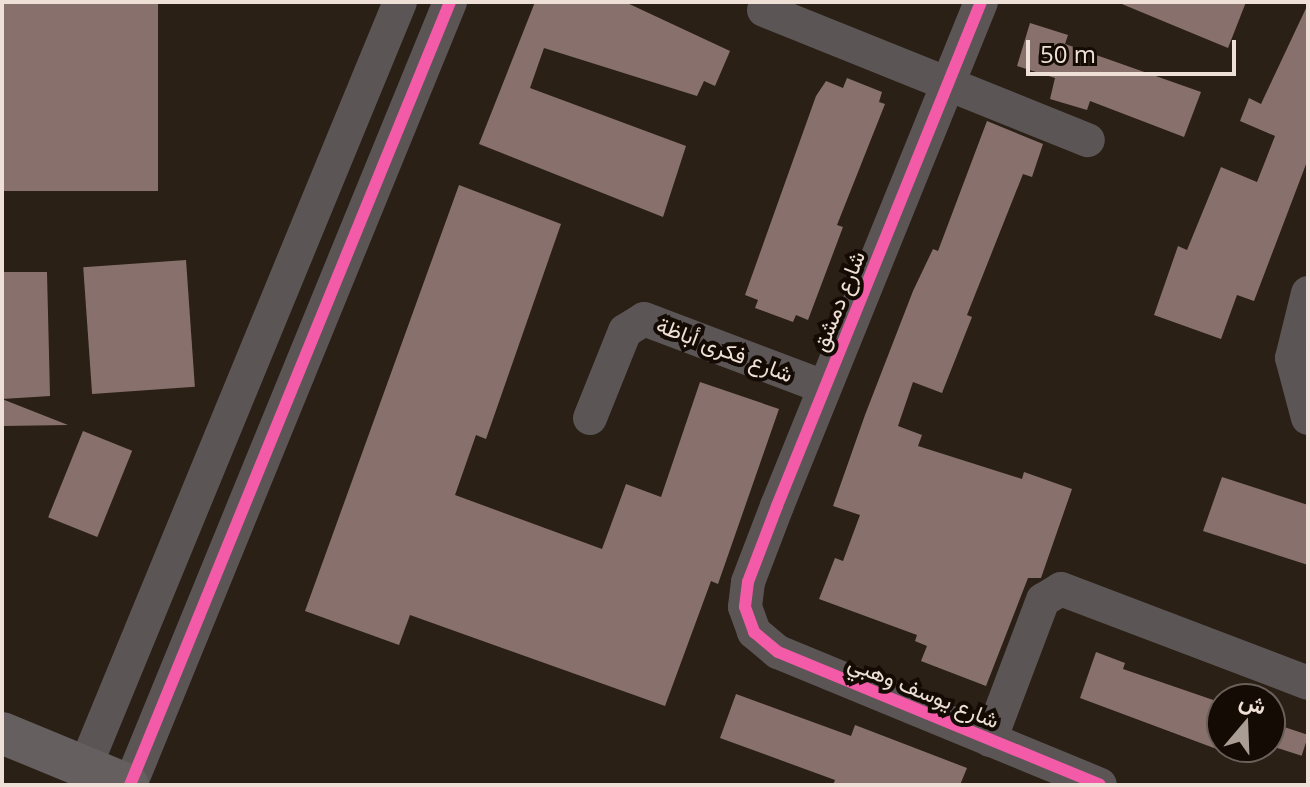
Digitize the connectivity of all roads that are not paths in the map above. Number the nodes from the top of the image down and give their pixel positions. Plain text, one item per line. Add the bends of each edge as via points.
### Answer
1 (400, 2) edge
2 (450, 2) edge
3 (981, 2) edge
4 (764, 10) dead end
5 (947, 85) junction
6 (1088, 140) dead end
7 (1308, 293) edge
8 (259, 345) junction
9 (302, 364) junction
10 (824, 387) junction
11 (590, 418) dead end
12 (1308, 418) edge
13 (215, 451) junction
14 (259, 467) junction
15 (747, 618) joint
16 (1308, 683) edge
17 (2, 733) edge
18 (990, 740) junction
19 (85, 767) junction
20 (129, 785) edge
21 (1100, 785) edge

1 - 8 street
2 - 9 street
3 - 5 street, شارع دمشق
4 - 5 street
5 - 6 street
5 - 10 street, شارع دمشق
7 - 12 street via 1292,358
8 - 9 street
8 - 13 street
9 - 14 street
10 - 11 street, شارع فكرى أباظة via 644,319 625,331
10 - 15 street, شارع دمشق via 748,582
13 - 14 street
13 - 19 street
14 - 20 street
15 - 18 street, شارع يوسف وهبي via 754,632 778,652
16 - 18 street via 1061,589 1043,600
17 - 19 main road
18 - 21 street, شارع يوسف وهبي
19 - 20 main road

